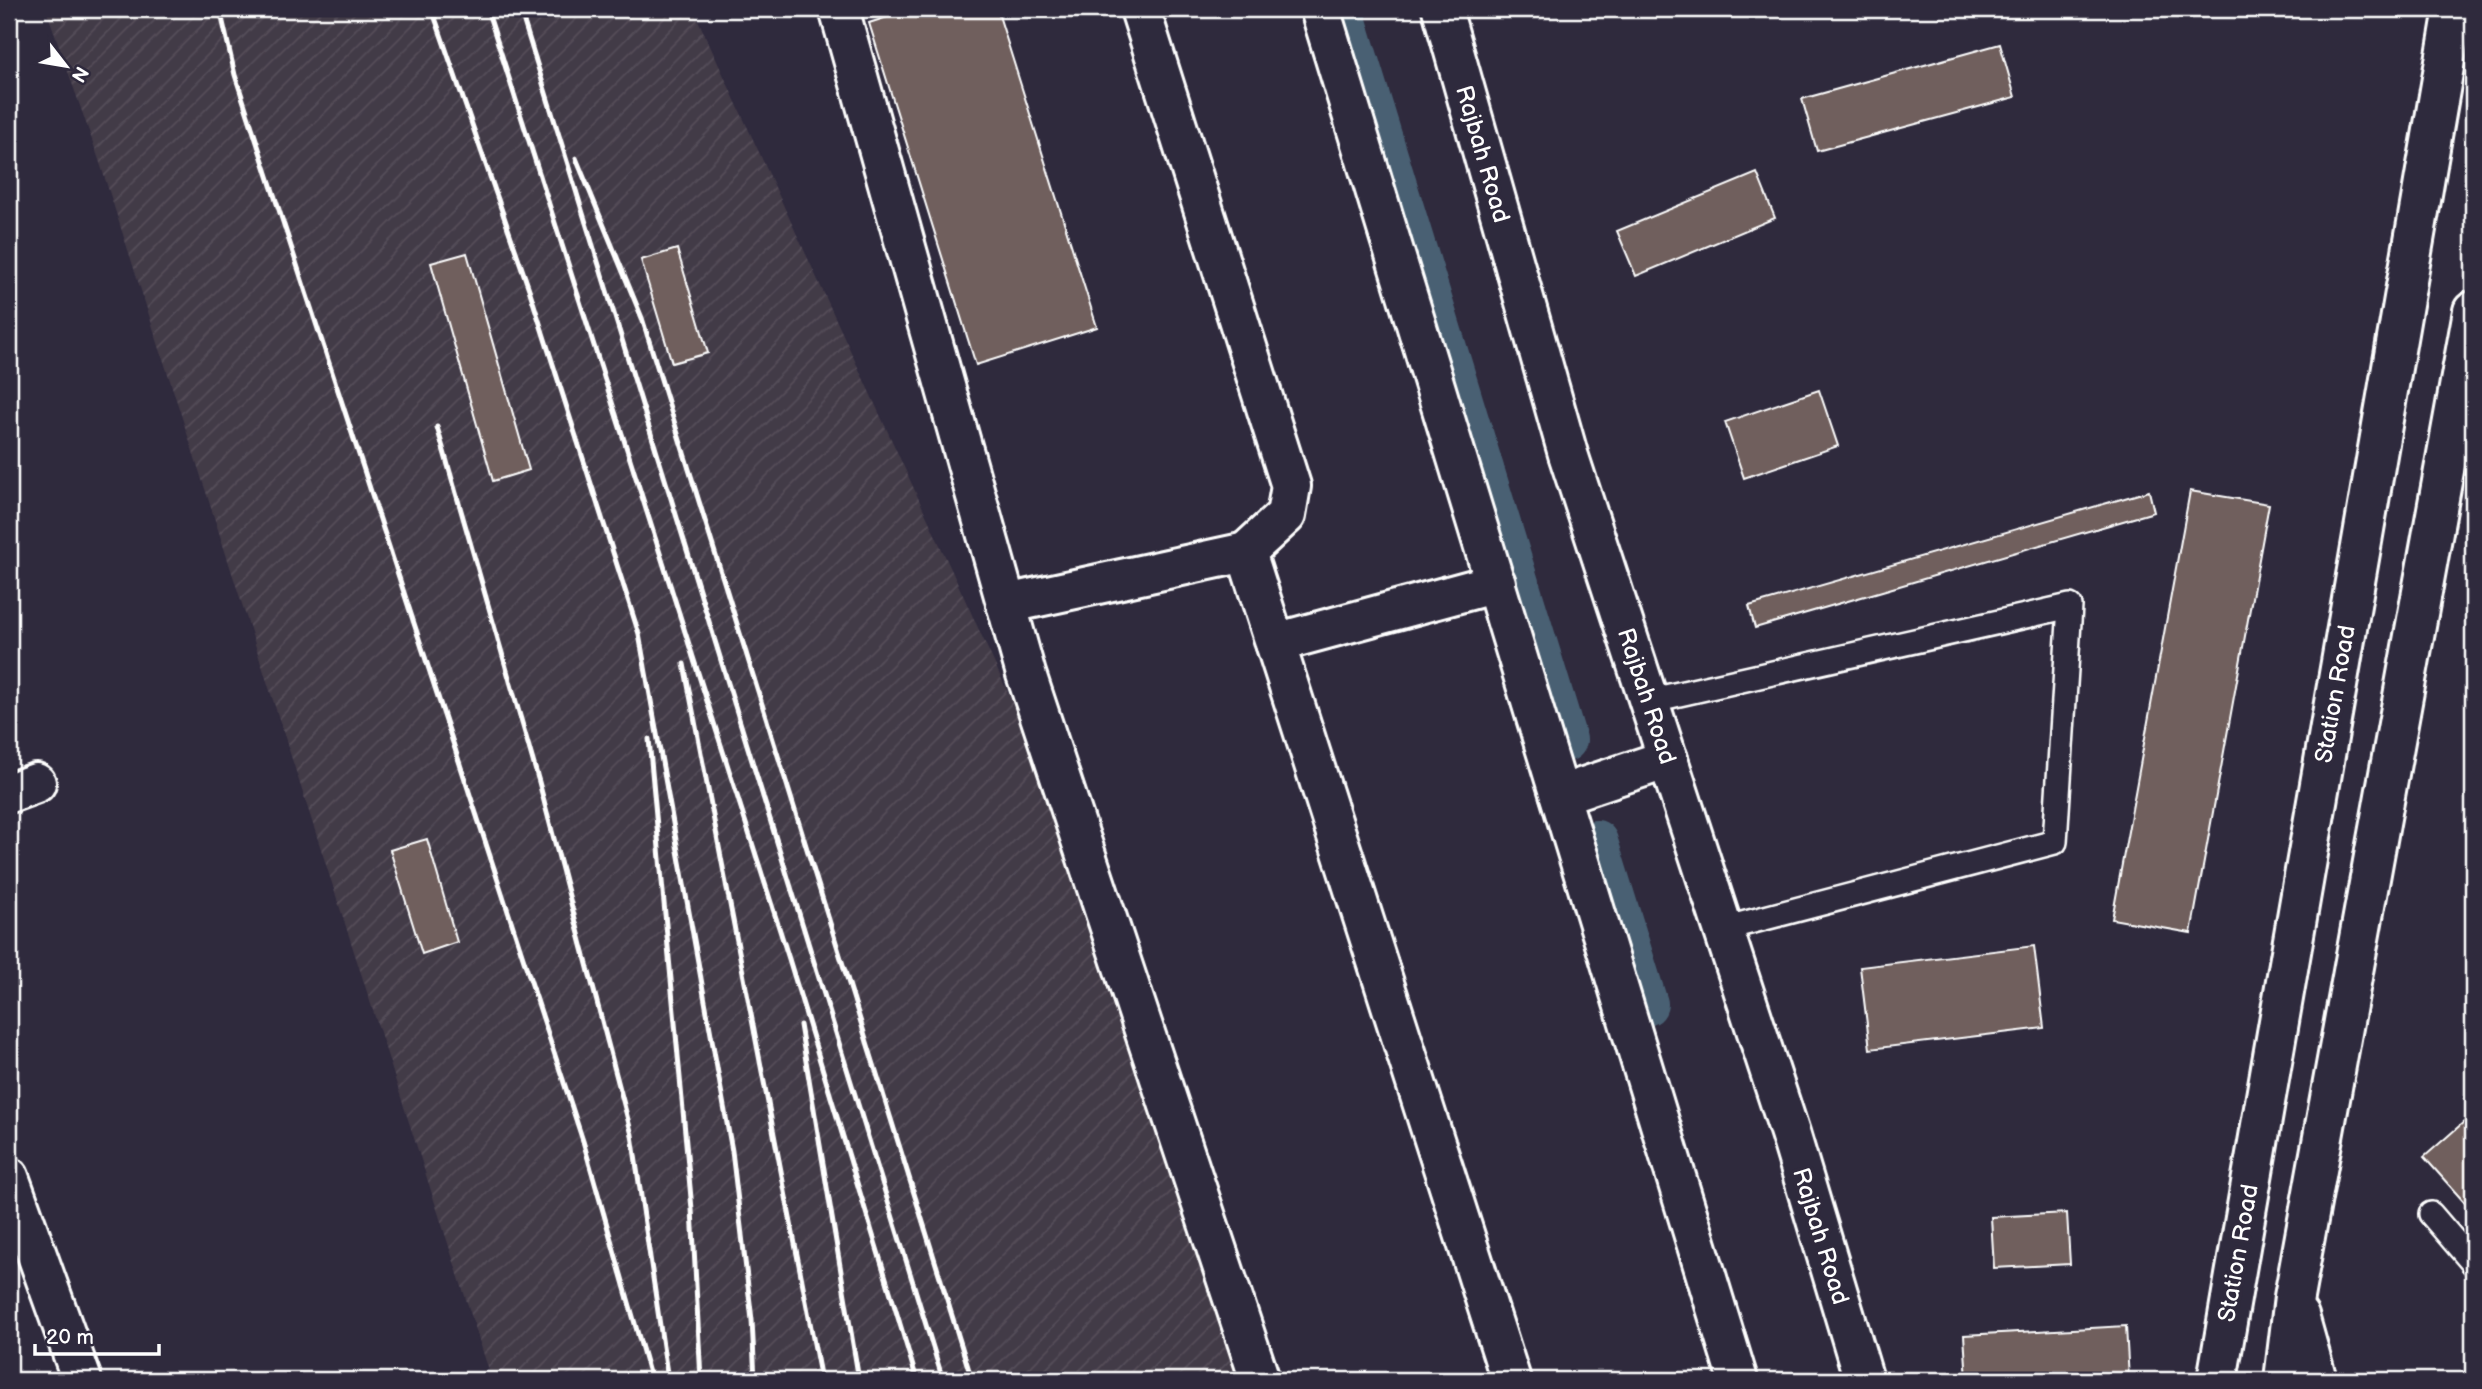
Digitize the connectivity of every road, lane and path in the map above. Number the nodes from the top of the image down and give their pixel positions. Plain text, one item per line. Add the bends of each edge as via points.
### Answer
1 (839, 9) edge
2 (1140, 9) edge
3 (1320, 9) edge
4 (1442, 9) edge
5 (2454, 9) edge
6 (2473, 311) edge
7 (2467, 378) edge
8 (1246, 552) junction
9 (1496, 583) junction
10 (1006, 604) junction
11 (1275, 643) junction
12 (1648, 701) junction
13 (1668, 759) junction
14 (1560, 794) junction
15 (1723, 929) junction
16 (9, 1177) edge
17 (2431, 1214) dead end
18 (2473, 1263) edge
19 (2294, 1297) junction
20 (82, 1380) edge
21 (1260, 1380) edge
22 (1511, 1380) edge
23 (1738, 1380) edge
24 (1864, 1380) edge
25 (2217, 1380) edge
26 (2284, 1380) edge
27 (2317, 1380) edge

1 - 10 main road
2 - 8 main road via 1291,486 1286,515
3 - 9 main road
4 - 12 main road, Rajbah Road via 1568,453
5 - 25 main road, Station Road
6 - 7 main road
7 - 19 main road
8 - 10 main road
8 - 11 main road
9 - 11 main road
9 - 14 main road
10 - 21 main road
11 - 22 main road
12 - 13 main road, Rajbah Road
12 - 15 lane via 2070,606 2054,842
13 - 14 main road
13 - 15 main road, Rajbah Road
14 - 23 main road
15 - 24 main road, Rajbah Road
16 - 20 main road
17 - 18 lane
19 - 26 main road
19 - 27 main road

